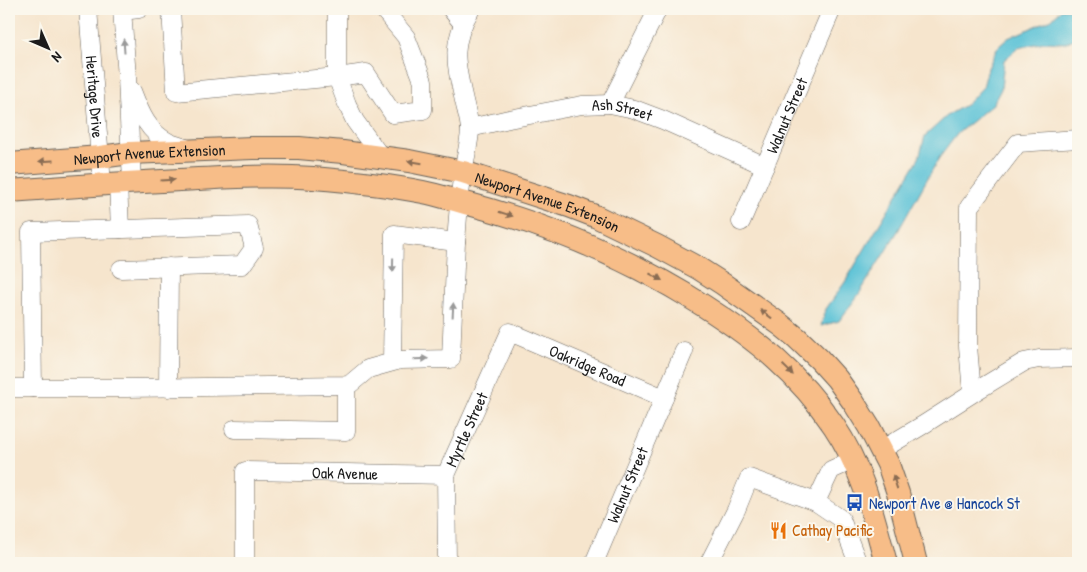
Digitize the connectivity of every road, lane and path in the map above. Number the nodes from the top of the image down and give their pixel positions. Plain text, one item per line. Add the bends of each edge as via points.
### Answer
1 (88, 9) edge
2 (139, 9) edge
3 (171, 9) edge
4 (336, 9) edge
5 (383, 9) edge
6 (451, 9) edge
7 (658, 9) edge
8 (832, 9) edge
9 (122, 10) edge
10 (467, 16) edge
11 (337, 77) junction
12 (127, 78) junction
13 (610, 104) junction
14 (470, 128) junction
15 (1078, 139) edge
16 (196, 151) junction
17 (130, 153) junction
18 (372, 155) junction
19 (100, 157) junction
20 (9, 164) edge
21 (766, 166) junction
22 (463, 172) junction
23 (117, 183) junction
24 (9, 191) edge
25 (459, 201) junction
26 (741, 222) dead end
27 (120, 229) junction
28 (456, 242) junction
29 (169, 267) junction
30 (121, 269) dead end
31 (510, 332) joint
32 (684, 351) dead end
33 (1078, 358) edge
34 (392, 362) junction
35 (346, 386) junction
36 (9, 388) edge
37 (33, 388) junction
38 (168, 388) junction
39 (972, 393) junction
40 (664, 398) junction
41 (234, 429) dead end
42 (881, 450) junction
43 (852, 457) junction
44 (446, 475) junction
45 (816, 502) junction
46 (245, 563) edge
47 (447, 563) edge
48 (594, 563) edge
49 (709, 563) edge
50 (855, 563) edge
51 (886, 563) edge
52 (916, 563) edge

1 - 19 street, Heritage Drive
2 - 9 street
3 - 11 street via 176,92
4 - 11 street
5 - 11 street via 406,37 422,81 423,110 393,114 366,73
6 - 10 street
7 - 13 street
8 - 21 street, Walnut Street
12 -> 9 street, Heritage Drive
10 - 14 street via 456,50 457,70
11 - 18 street
12 - 16 street via 142,116 155,133 169,142
12 - 17 street, Heritage Drive
13 - 14 street, Ash Street via 582,105
13 - 21 street, Ash Street via 663,120
14 - 22 street
15 - 39 street via 1018,143 969,207 968,346
16 - 17 main road, Newport Avenue Extension
16 - 18 main road, Newport Avenue Extension via 285,148
17 - 19 main road, Newport Avenue Extension
17 - 23 street, Heritage Drive
22 -> 18 main road, Newport Avenue Extension
19 -> 20 main road, Newport Avenue Extension
19 - 23 street, Heritage Drive
21 - 26 street, Walnut Street
22 - 25 street
42 -> 22 main road, Newport Avenue Extension via 854,403 819,359 781,325 723,284 648,241 595,216
23 - 24 main road, Newport Avenue Extension
23 -> 25 main road, Newport Avenue Extension via 253,177 314,178 387,186
23 - 27 street
25 - 28 street
25 -> 43 main road, Newport Avenue Extension via 577,240 654,276 726,320 765,349 801,383 832,422
27 - 29 street via 248,225 254,248 242,264
27 - 37 street via 31,232
34 -> 28 street via 451,359
28 -> 34 street via 394,234
29 - 30 street
29 - 38 street
31 - 40 street, Oakridge Road
31 - 44 street, Myrtle Street
32 - 40 street, Walnut Street
33 - 39 street via 1024,362
34 - 35 street via 368,369
35 - 38 street
35 - 41 street via 346,431
36 - 37 street
37 - 38 street
39 - 42 street
40 - 48 street, Walnut Street
52 -> 42 main road, Newport Avenue Extension via 895,482
43 - 45 street via 831,470
43 - 51 main road, Newport Avenue Extension via 867,493
44 - 46 street, Oak Avenue via 245,471
44 - 47 street, Myrtle Street
45 - 49 street via 749,478
45 - 50 street via 841,519

